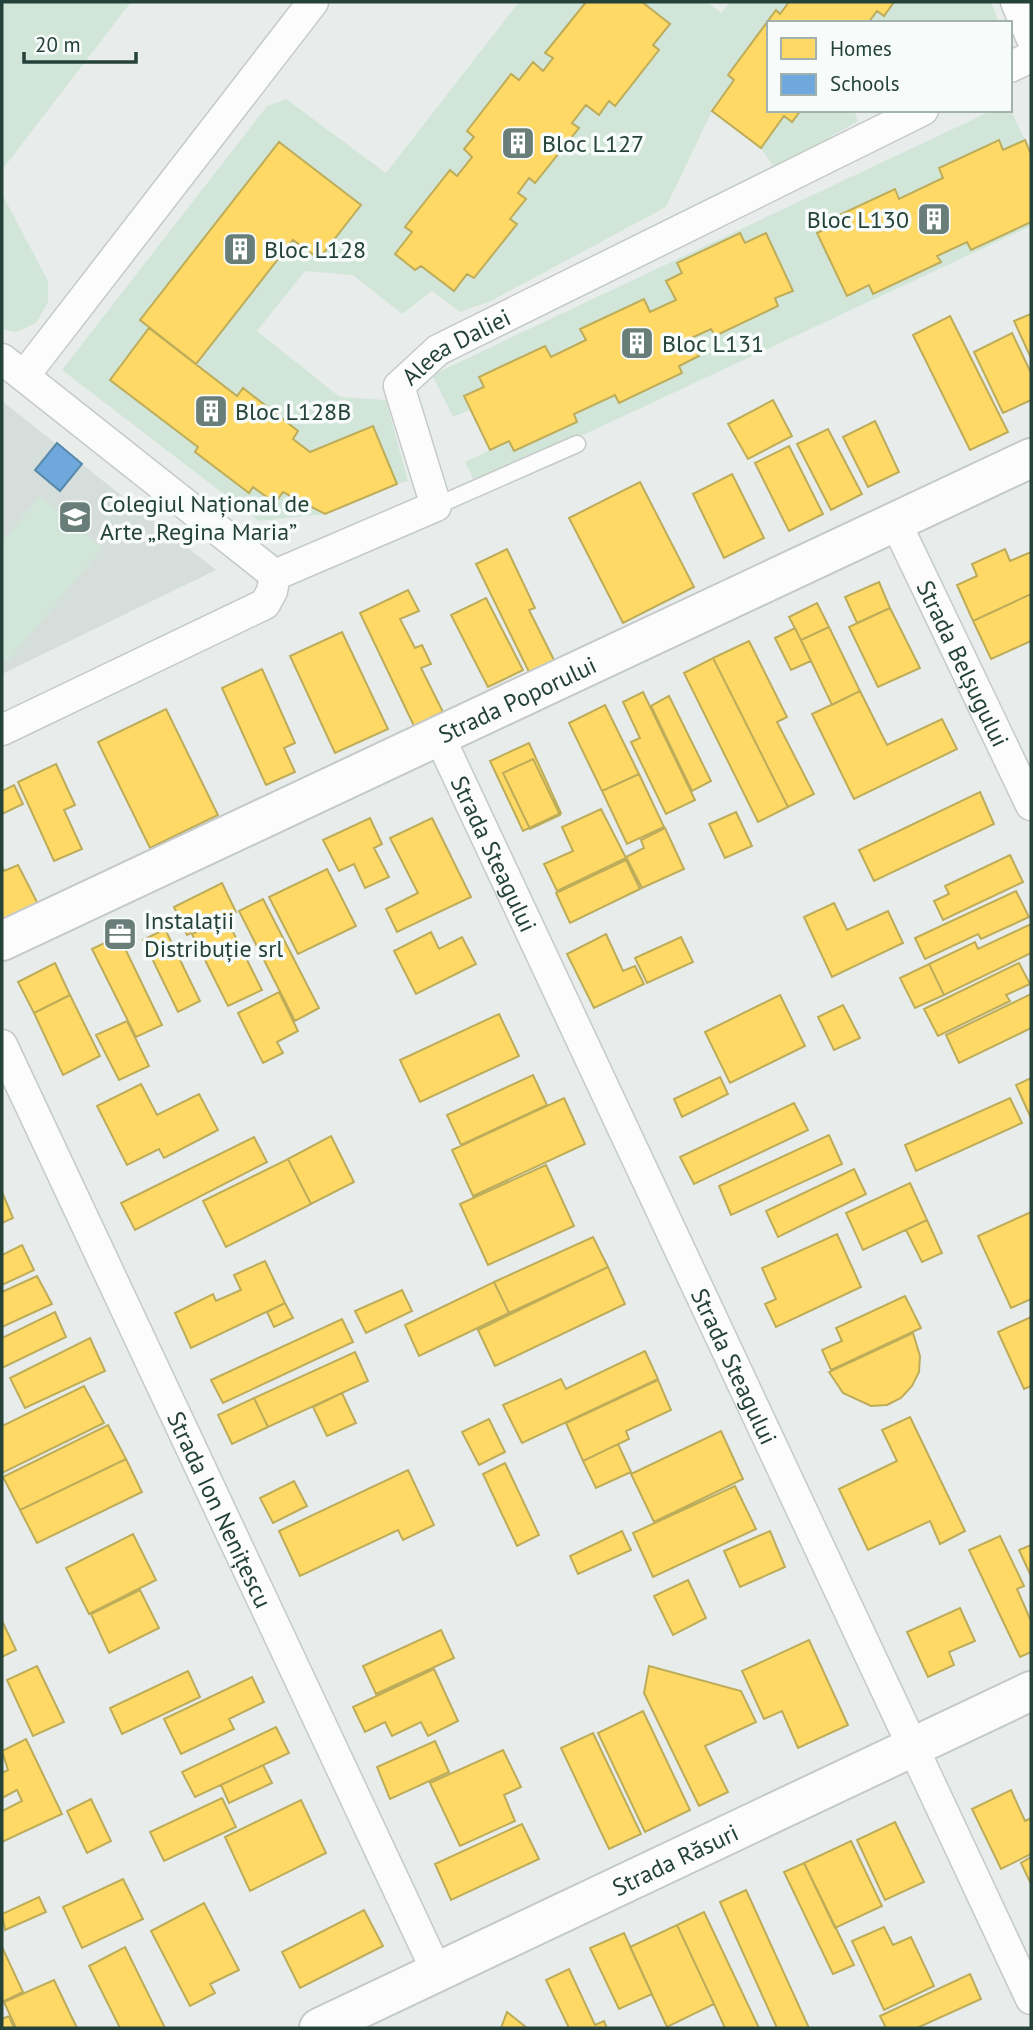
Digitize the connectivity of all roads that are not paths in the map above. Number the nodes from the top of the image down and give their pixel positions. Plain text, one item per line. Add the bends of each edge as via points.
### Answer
1 (313, 2) edge
2 (1016, 2) edge
3 (1031, 37) edge
4 (1031, 57) edge
5 (1012, 66) edge
6 (919, 112) edge
7 (13, 367) edge
8 (577, 444) dead end
9 (1031, 458) edge
10 (436, 506) junction
11 (895, 522) junction
12 (275, 575) junction
13 (2, 730) edge
14 (439, 736) junction
15 (1031, 805) edge
16 (2, 941) edge
17 (2, 1045) edge
18 (1031, 1690) edge
19 (912, 1746) junction
20 (437, 1972) junction
21 (1031, 1999) edge
22 (319, 2028) edge

1 - 7 street
2 - 3 street
4 - 5 street
6 - 10 street, Aleea Daliei via 438,350 399,386
7 - 12 street
8 - 10 lane
9 - 11 street, Strada Poporului
10 - 12 street
11 - 14 street, Strada Poporului
11 - 15 street, Strada Belșugului
12 - 13 street via 265,604
14 - 16 street, Strada Poporului
14 - 19 street, Strada Steagului
17 - 20 street, Strada Ion Nenițescu
18 - 19 street, Strada Răsuri
19 - 20 street, Strada Răsuri
19 - 21 street, Strada Steagului
20 - 22 street, Strada Răsuri

